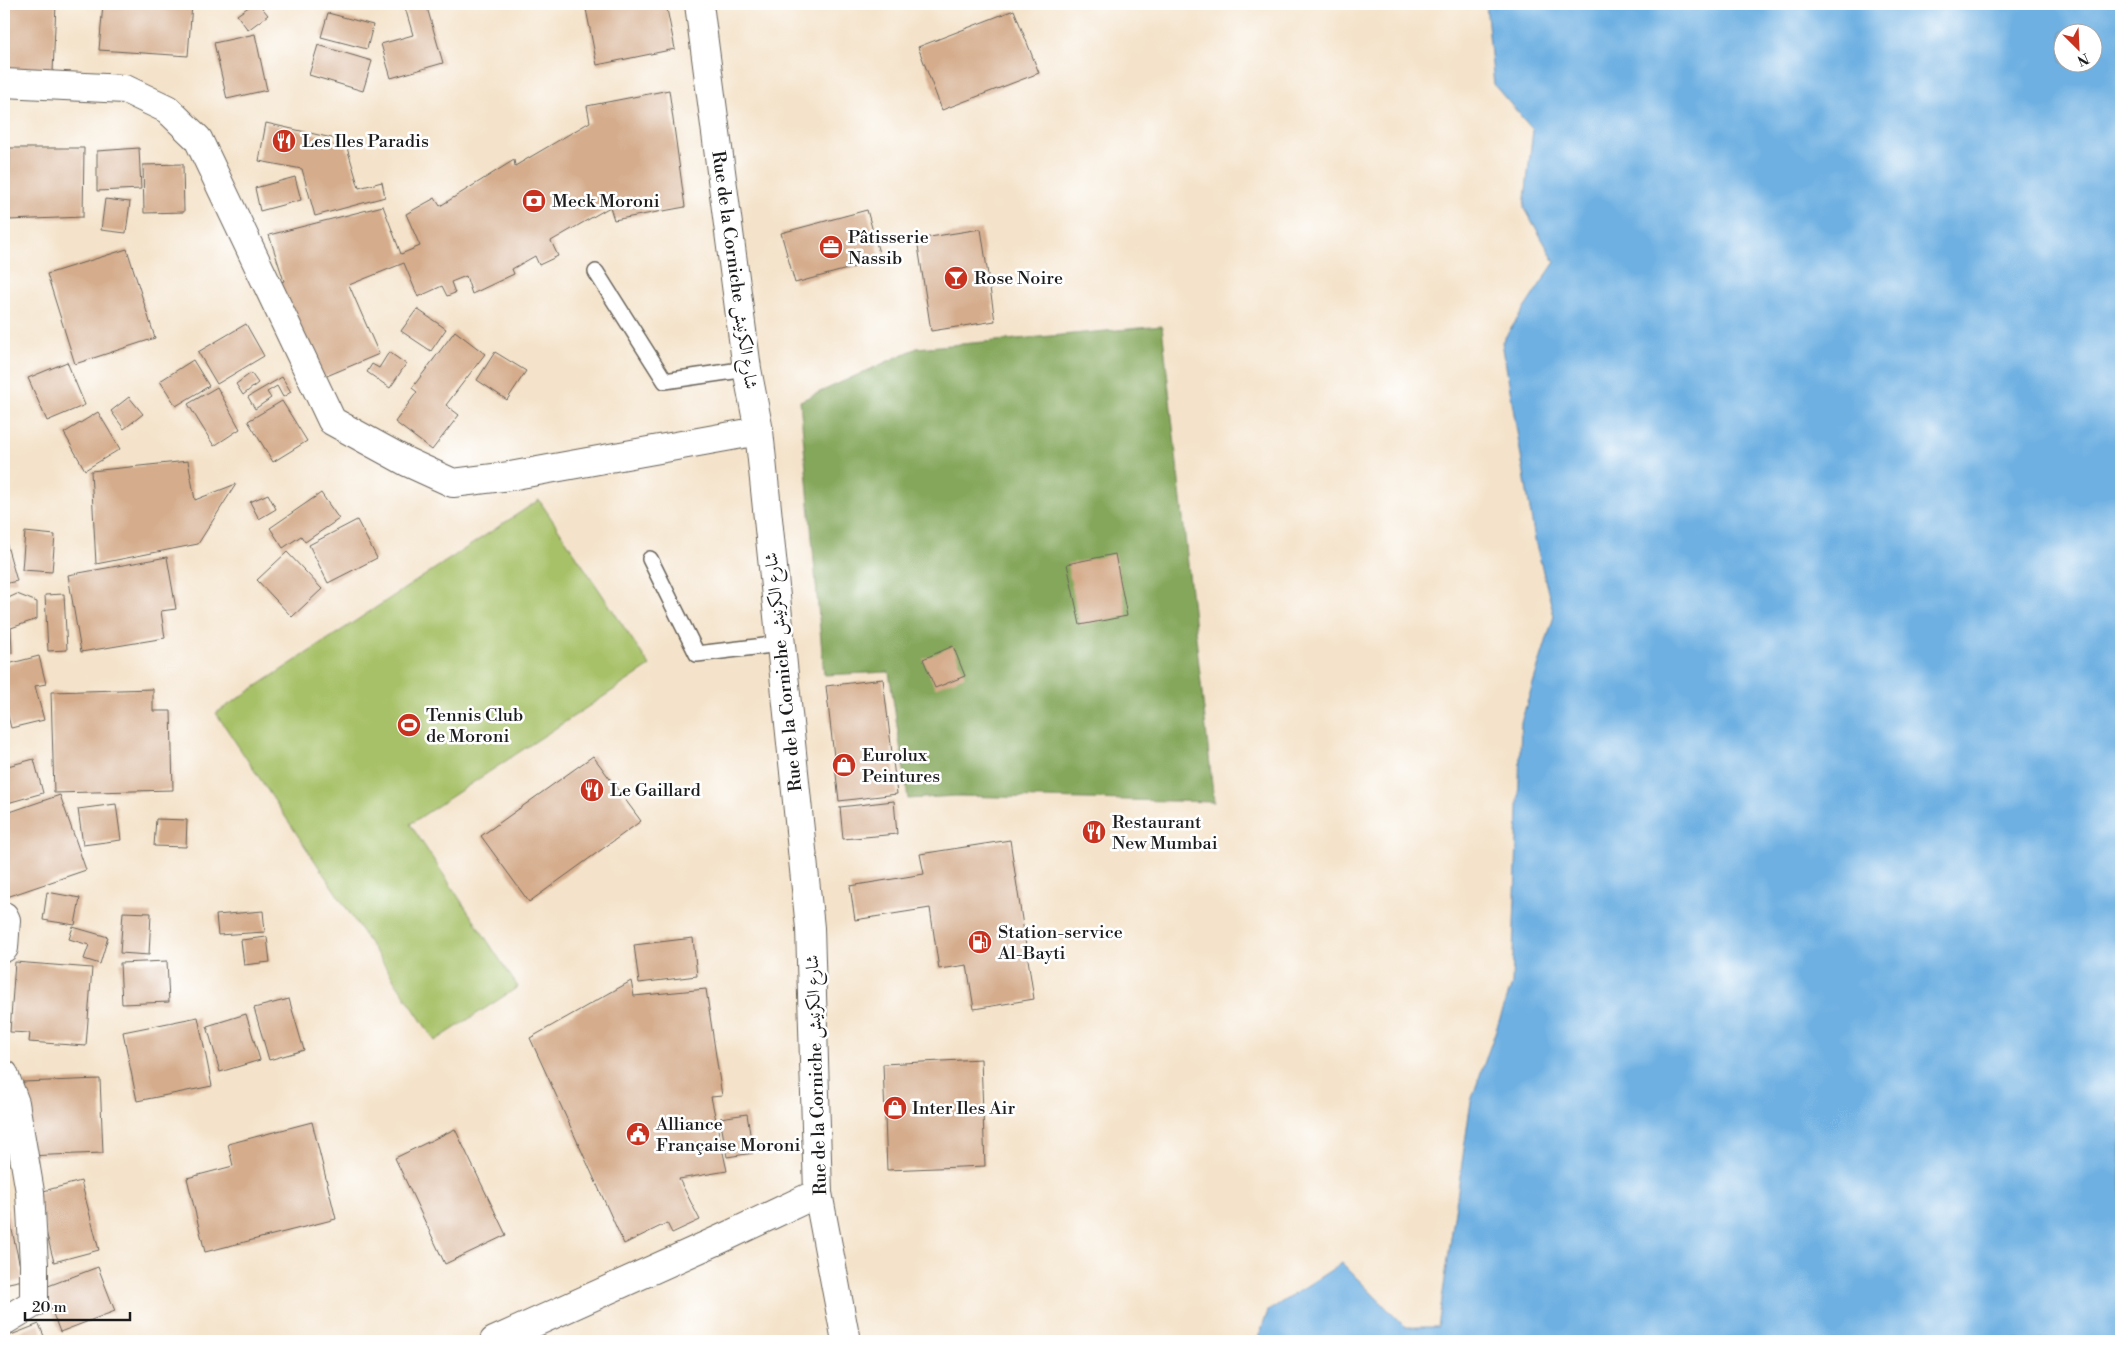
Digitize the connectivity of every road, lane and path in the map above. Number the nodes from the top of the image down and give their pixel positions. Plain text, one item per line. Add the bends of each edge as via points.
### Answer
1 (699, 4) edge
2 (4, 83) edge
3 (596, 272) dead end
4 (747, 369) junction
5 (759, 431) junction
6 (650, 559) dead end
7 (780, 644) junction
8 (4, 916) edge
9 (4, 948) edge
10 (4, 1074) edge
11 (818, 1193) junction
12 (4, 1321) edge
13 (494, 1341) edge
14 (846, 1341) edge

1 - 4 main road, Rue de la Corniche شارع الكرنيش
2 - 5 main road via 125,89 167,109 198,139 332,421 407,462 453,483 510,476
3 - 4 lane via 666,381
4 - 5 main road, Rue de la Corniche شارع الكرنيش
5 - 7 main road, Rue de la Corniche شارع الكرنيش
6 - 7 lane via 697,654
7 - 11 main road, Rue de la Corniche شارع الكرنيش via 810,928
8 - 9 main road
10 - 12 main road via 15,1103 30,1192 34,1303
11 - 13 main road
11 - 14 main road, Rue de la Corniche شارع الكرنيش

